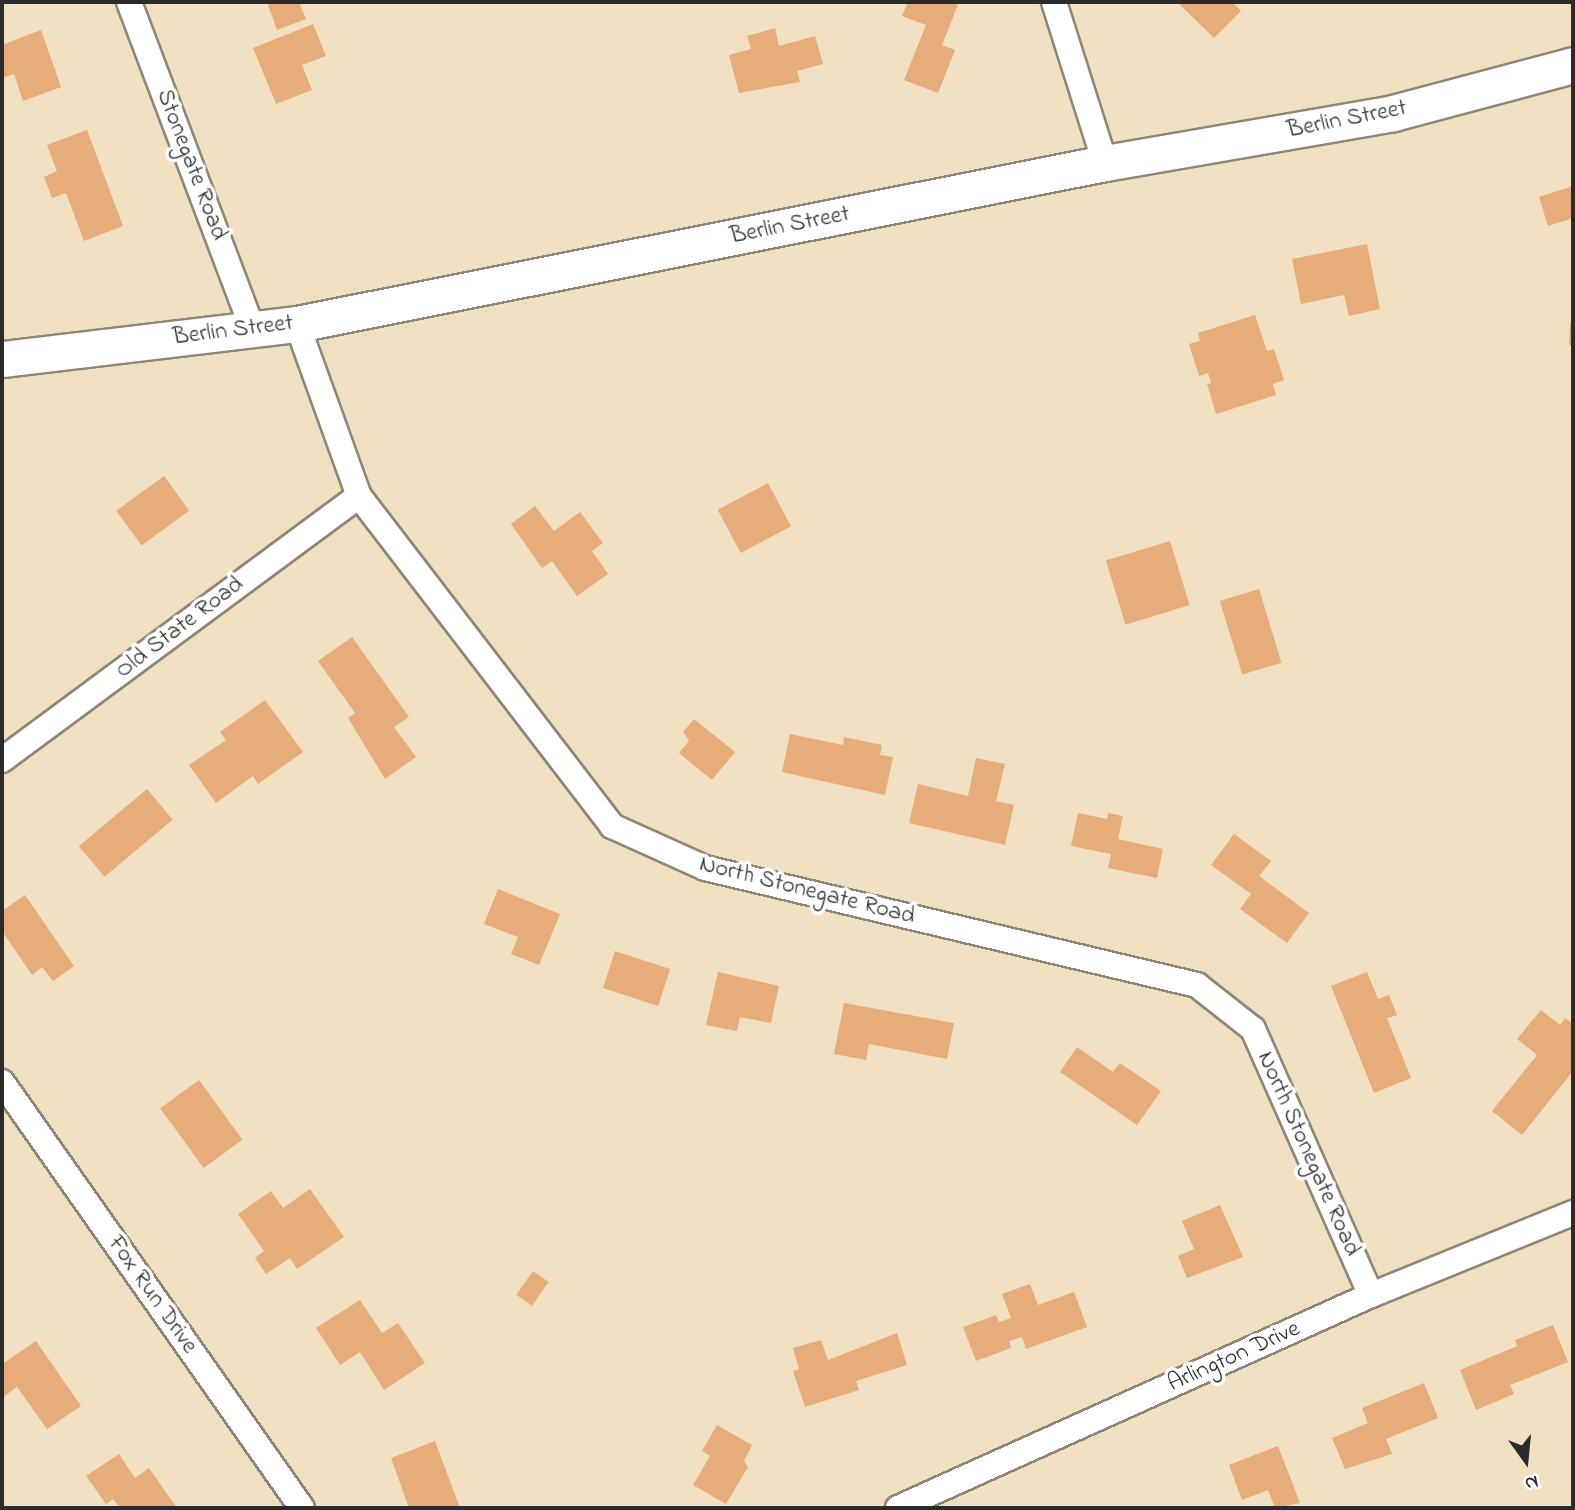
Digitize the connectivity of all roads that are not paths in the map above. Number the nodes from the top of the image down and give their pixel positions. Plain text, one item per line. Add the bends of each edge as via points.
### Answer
1 (129, 2) edge
2 (1054, 2) edge
3 (1573, 65) edge
4 (1105, 163) junction
5 (297, 324) junction
6 (252, 328) junction
7 (2, 359) edge
8 (359, 496) junction
9 (2, 761) edge
10 (2, 1082) edge
11 (1573, 1213) edge
12 (1371, 1295) junction
13 (302, 1508) edge
14 (898, 1508) edge

1 - 6 street, Stonegate Road
2 - 4 street
3 - 4 main road, Berlin Street via 1393,113
4 - 5 main road, Berlin Street
5 - 6 main road, Berlin Street
5 - 8 street, North Stonegate Road
6 - 7 main road, Berlin Street
8 - 9 street, Old State Road
8 - 12 street, North Stonegate Road via 612,826 705,868 1197,985 1253,1029
10 - 13 street, Fox Run Drive
11 - 12 street, Arlington Drive
12 - 14 street, Arlington Drive

